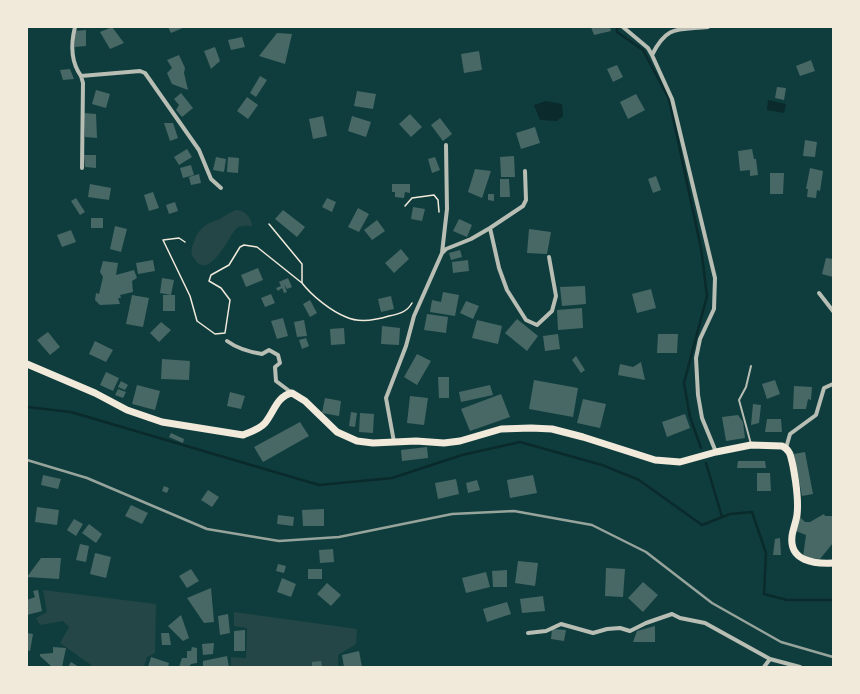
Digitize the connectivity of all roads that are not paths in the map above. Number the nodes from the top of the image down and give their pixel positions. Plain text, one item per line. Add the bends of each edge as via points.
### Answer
1 (75, 27) edge
2 (623, 27) edge
3 (708, 27) edge
4 (652, 55) junction
5 (81, 76) junction
6 (446, 145) dead end
7 (82, 168) dead end
8 (525, 171) dead end
9 (222, 188) dead end
10 (490, 228) junction
11 (442, 253) junction
12 (549, 257) dead end
13 (819, 293) dead end
14 (833, 311) edge
15 (228, 341) dead end
16 (27, 364) edge
17 (751, 366) dead end
18 (833, 384) edge
19 (292, 393) junction
20 (394, 442) junction
21 (751, 445) junction
22 (786, 448) junction
23 (716, 452) junction
24 (833, 563) edge
25 (528, 633) dead end
26 (770, 659) junction
27 (764, 667) edge
28 (800, 667) edge

1 - 5 street via 72,39 74,63
2 - 4 street via 648,48
3 - 4 street via 671,30 659,41
4 - 23 street via 672,99 714,278 714,309 700,339 696,358 702,418
5 - 7 street
5 - 9 street via 140,71 145,73 199,150 211,179
6 - 11 street via 448,210
8 - 10 street via 526,200 522,206
10 - 11 street
10 - 12 street via 507,290 526,320 537,325 552,311 556,296
11 - 20 street via 414,316 406,346 386,398
13 - 14 street
15 - 19 street via 236,348 262,354 269,350 278,356 280,363 275,367 276,381
16 - 19 main road via 95,393 127,410 162,422 242,435 264,424 283,397
17 - 21 lane via 746,387 739,400
18 - 22 street via 824,388 816,415 790,434
19 - 20 main road via 305,401 337,432 346,437 373,443
20 - 23 main road via 444,443 460,441 501,428 531,428 552,429 667,462 680,462
21 - 22 main road
21 - 23 main road
22 - 24 main road via 791,454 797,496 797,516 792,545 800,558
25 - 26 street via 546,631 561,624 593,633 620,628 630,631 672,614 706,623
26 - 27 street
26 - 28 street

